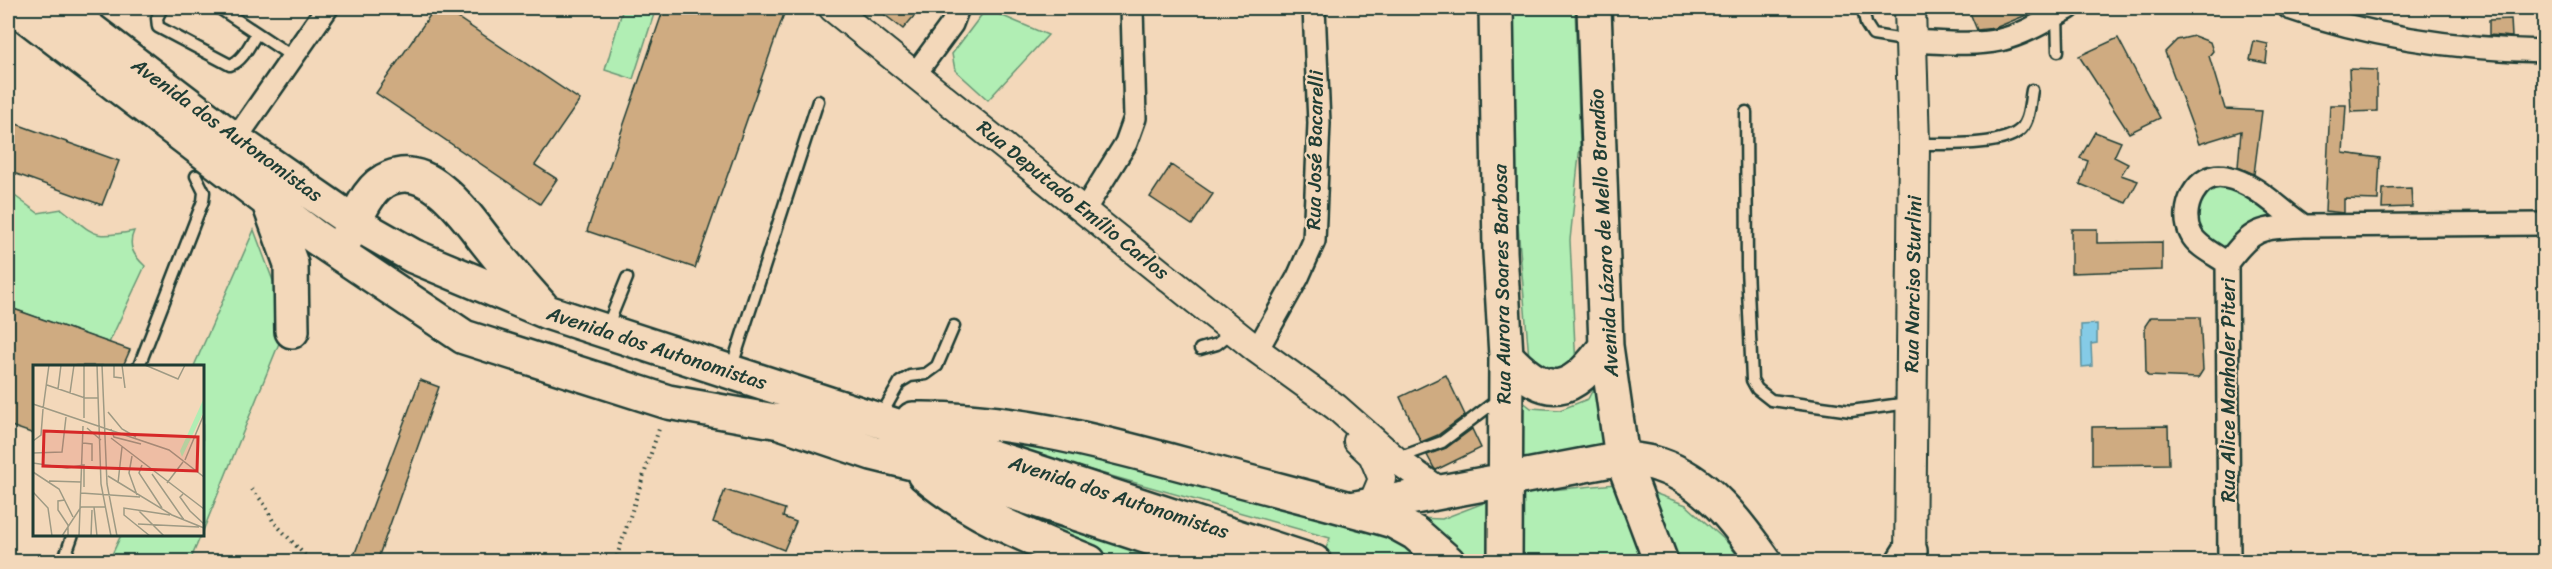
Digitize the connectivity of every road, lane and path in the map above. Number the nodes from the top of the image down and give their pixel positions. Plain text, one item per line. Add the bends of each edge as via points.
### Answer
1 (16, 8) edge
2 (62, 8) edge
3 (162, 8) edge
4 (219, 8) edge
5 (327, 8) edge
6 (832, 8) edge
7 (958, 8) edge
8 (1132, 8) edge
9 (1314, 8) edge
10 (1496, 8) edge
11 (1594, 8) edge
12 (1863, 8) edge
13 (1910, 8) edge
14 (2289, 8) edge
15 (2063, 11) edge
16 (257, 33) junction
17 (1910, 41) junction
18 (2058, 51) dead end
19 (2544, 51) edge
20 (293, 57) junction
21 (916, 73) junction
22 (2032, 90) dead end
23 (818, 101) dead end
24 (1746, 112) dead end
25 (235, 140) junction
26 (1914, 144) junction
27 (196, 176) dead end
28 (269, 203) junction
29 (1085, 209) junction
30 (355, 223) junction
31 (2544, 224) edge
32 (2304, 226) junction
33 (338, 254) junction
34 (2227, 263) junction
35 (627, 278) dead end
36 (546, 312) junction
37 (954, 326) dead end
38 (292, 331) dead end
39 (606, 331) junction
40 (1233, 331) junction
41 (1606, 346) junction
42 (1200, 349) dead end
43 (1257, 350) junction
44 (1506, 356) junction
45 (139, 365) edge
46 (730, 372) junction
47 (1313, 392) junction
48 (1505, 394) junction
49 (668, 402) junction
50 (1911, 403) junction
51 (878, 420) junction
52 (1622, 458) junction
53 (1395, 459) junction
54 (961, 461) junction
55 (913, 465) junction
56 (1504, 480) junction
57 (252, 489) dead end
58 (1440, 491) junction
59 (1362, 506) junction
60 (1022, 535) junction
61 (72, 536) edge
62 (1908, 558) edge
63 (63, 561) edge
64 (311, 561) edge
65 (615, 561) edge
66 (1055, 561) edge
67 (1089, 561) edge
68 (1224, 561) edge
69 (1314, 561) edge
70 (1448, 561) edge
71 (1505, 561) edge
72 (1661, 561) edge
73 (1765, 561) edge
74 (2229, 561) edge

1 - 28 main road, Avenida dos Autonomistas
2 - 25 main road, Avenida dos Autonomistas
3 - 16 lane via 158,27 230,65 243,55
4 - 16 lane
5 - 20 street
6 - 21 street, Rua Deputado Emílio Carlos
7 - 21 street via 952,24
8 - 29 street via 1135,118 1126,143
9 - 43 street, Rua José Bacarelli via 1319,123 1314,241
10 - 44 main road, Rua Aurora Soares Barbosa via 1500,252
11 - 41 main road, Avenida Lázaro de Mello Brandão
12 - 17 lane via 1873,35
13 - 17 main road, Rua Narciso Sturlini
14 - 19 street via 2445,45
15 - 17 street via 2001,40 1971,44
15 - 18 lane
16 - 20 lane
17 - 26 main road, Rua Narciso Sturlini
20 - 25 street
21 - 29 street, Rua Deputado Emílio Carlos
22 - 26 lane via 2025,124 2017,133 1987,142
23 - 46 lane
24 - 50 lane via 1752,381 1771,400 1851,411
25 - 30 main road, Avenida dos Autonomistas
26 - 50 main road, Rua Narciso Sturlini
27 - 45 lane via 204,192 203,201
28 - 33 main road, Avenida dos Autonomistas
28 - 38 main road via 291,264
29 - 40 street, Rua Deputado Emílio Carlos
30 - 33 main road
30 - 36 main road, Avenida dos Autonomistas via 413,256
30 - 36 main road via 368,197 390,178 423,178 457,204
31 - 32 street, Rua Alice Manholer Piteri
32 - 34 street, Rua Alice Manholer Piteri via 2270,227 2255,232
32 - 34 street via 2242,181 2223,176 2207,180 2191,193 2185,212 2188,226 2192,237
33 - 49 main road, Avenida dos Autonomistas via 464,337
34 - 74 street, Rua Alice Manholer Piteri
35 - 39 lane
36 - 39 main road, Avenida dos Autonomistas
37 - 51 lane via 937,366 900,382
39 - 46 main road, Avenida dos Autonomistas
40 - 42 lane via 1217,344
40 - 43 street, Rua Deputado Emílio Carlos
41 - 44 main road via 1574,382 1558,387 1540,385 1524,376
41 - 52 main road, Avenida Lázaro de Mello Brandão
43 - 47 street, Rua Deputado Emílio Carlos
44 - 48 main road, Rua Aurora Soares Barbosa
46 - 51 main road, Avenida dos Autonomistas
47 - 53 street, Rua Deputado Emílio Carlos
47 - 59 street, Rua Deputado Emílio Carlos via 1330,416 1372,455 1382,479
48 - 53 lane via 1442,442
48 - 56 main road, Rua Aurora Soares Barbosa
49 - 55 main road, Avenida dos Autonomistas via 780,422
49 - 65 path
50 - 62 main road, Rua Narciso Sturlini
51 - 54 main road, Avenida dos Autonomistas
51 - 59 main road via 941,419 1041,429
52 - 56 main road
52 - 72 main road, Avenida Lázaro de Mello Brandão
52 - 73 main road via 1659,465 1721,503
53 - 58 street, Rua Deputado Emílio Carlos
54 - 55 main road, Avenida dos Autonomistas
54 - 68 main road
54 - 69 main road, Avenida dos Autonomistas
55 - 60 main road via 941,488
56 - 58 main road
56 - 71 main road, Rua Aurora Soares Barbosa
57 - 64 path via 273,520
58 - 59 main road
59 - 70 main road via 1408,529
60 - 66 lane
60 - 67 main road
61 - 63 lane

